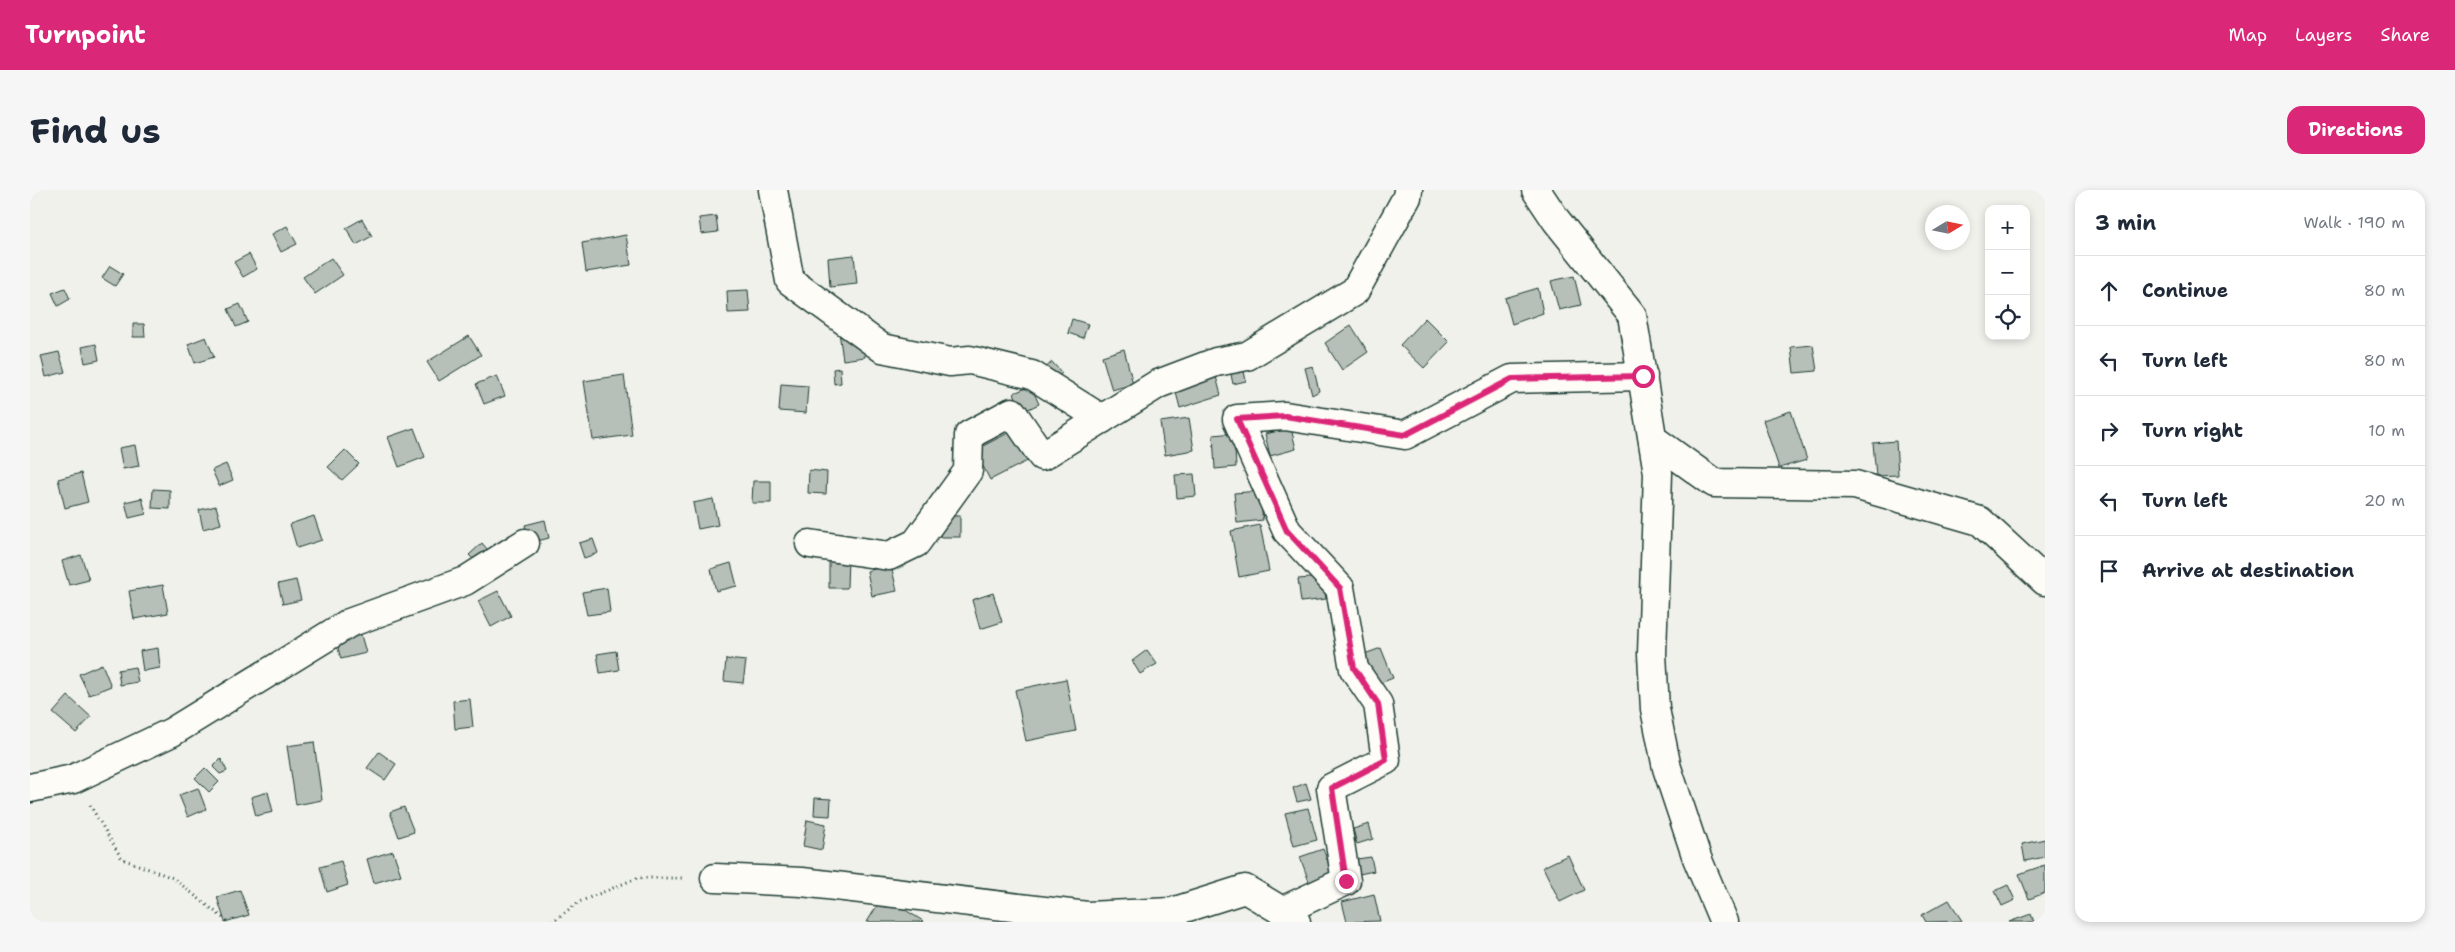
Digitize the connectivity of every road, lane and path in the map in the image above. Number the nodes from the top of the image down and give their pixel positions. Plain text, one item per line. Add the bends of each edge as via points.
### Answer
1 (773, 190) edge
2 (1408, 190) edge
3 (1536, 190) edge
4 (1643, 376) junction
5 (1102, 419) junction
6 (1653, 439) junction
7 (525, 543) dead end
8 (810, 544) dead end
9 (2045, 581) edge
10 (74, 779) junction
11 (30, 788) edge
12 (715, 878) joint
13 (1289, 917) edge
14 (228, 922) edge
15 (552, 922) edge
16 (1724, 922) edge

1 - 5 street via 790,281 882,348 950,362 970,360 1032,375
2 - 5 street via 1355,291 1248,356 1216,362 1158,384
3 - 4 street via 1632,316
4 - 6 street
4 - 13 street via 1512,379 1405,435 1285,416 1237,419 1287,531 1340,588 1354,668 1378,704 1386,760 1332,788 1346,881
5 - 8 street via 1042,456 1012,412 969,435 968,471 916,543 889,556
6 - 9 street via 1714,483 1855,484 1980,521
6 - 16 street via 1658,473 1652,654 1655,709 1670,777 1697,858
7 - 10 street via 465,580 349,623 172,732
10 - 11 street
10 - 14 path via 122,859 172,878
12 - 13 street via 802,882 1087,916 1172,912 1244,890
12 - 15 path via 637,878 579,902

